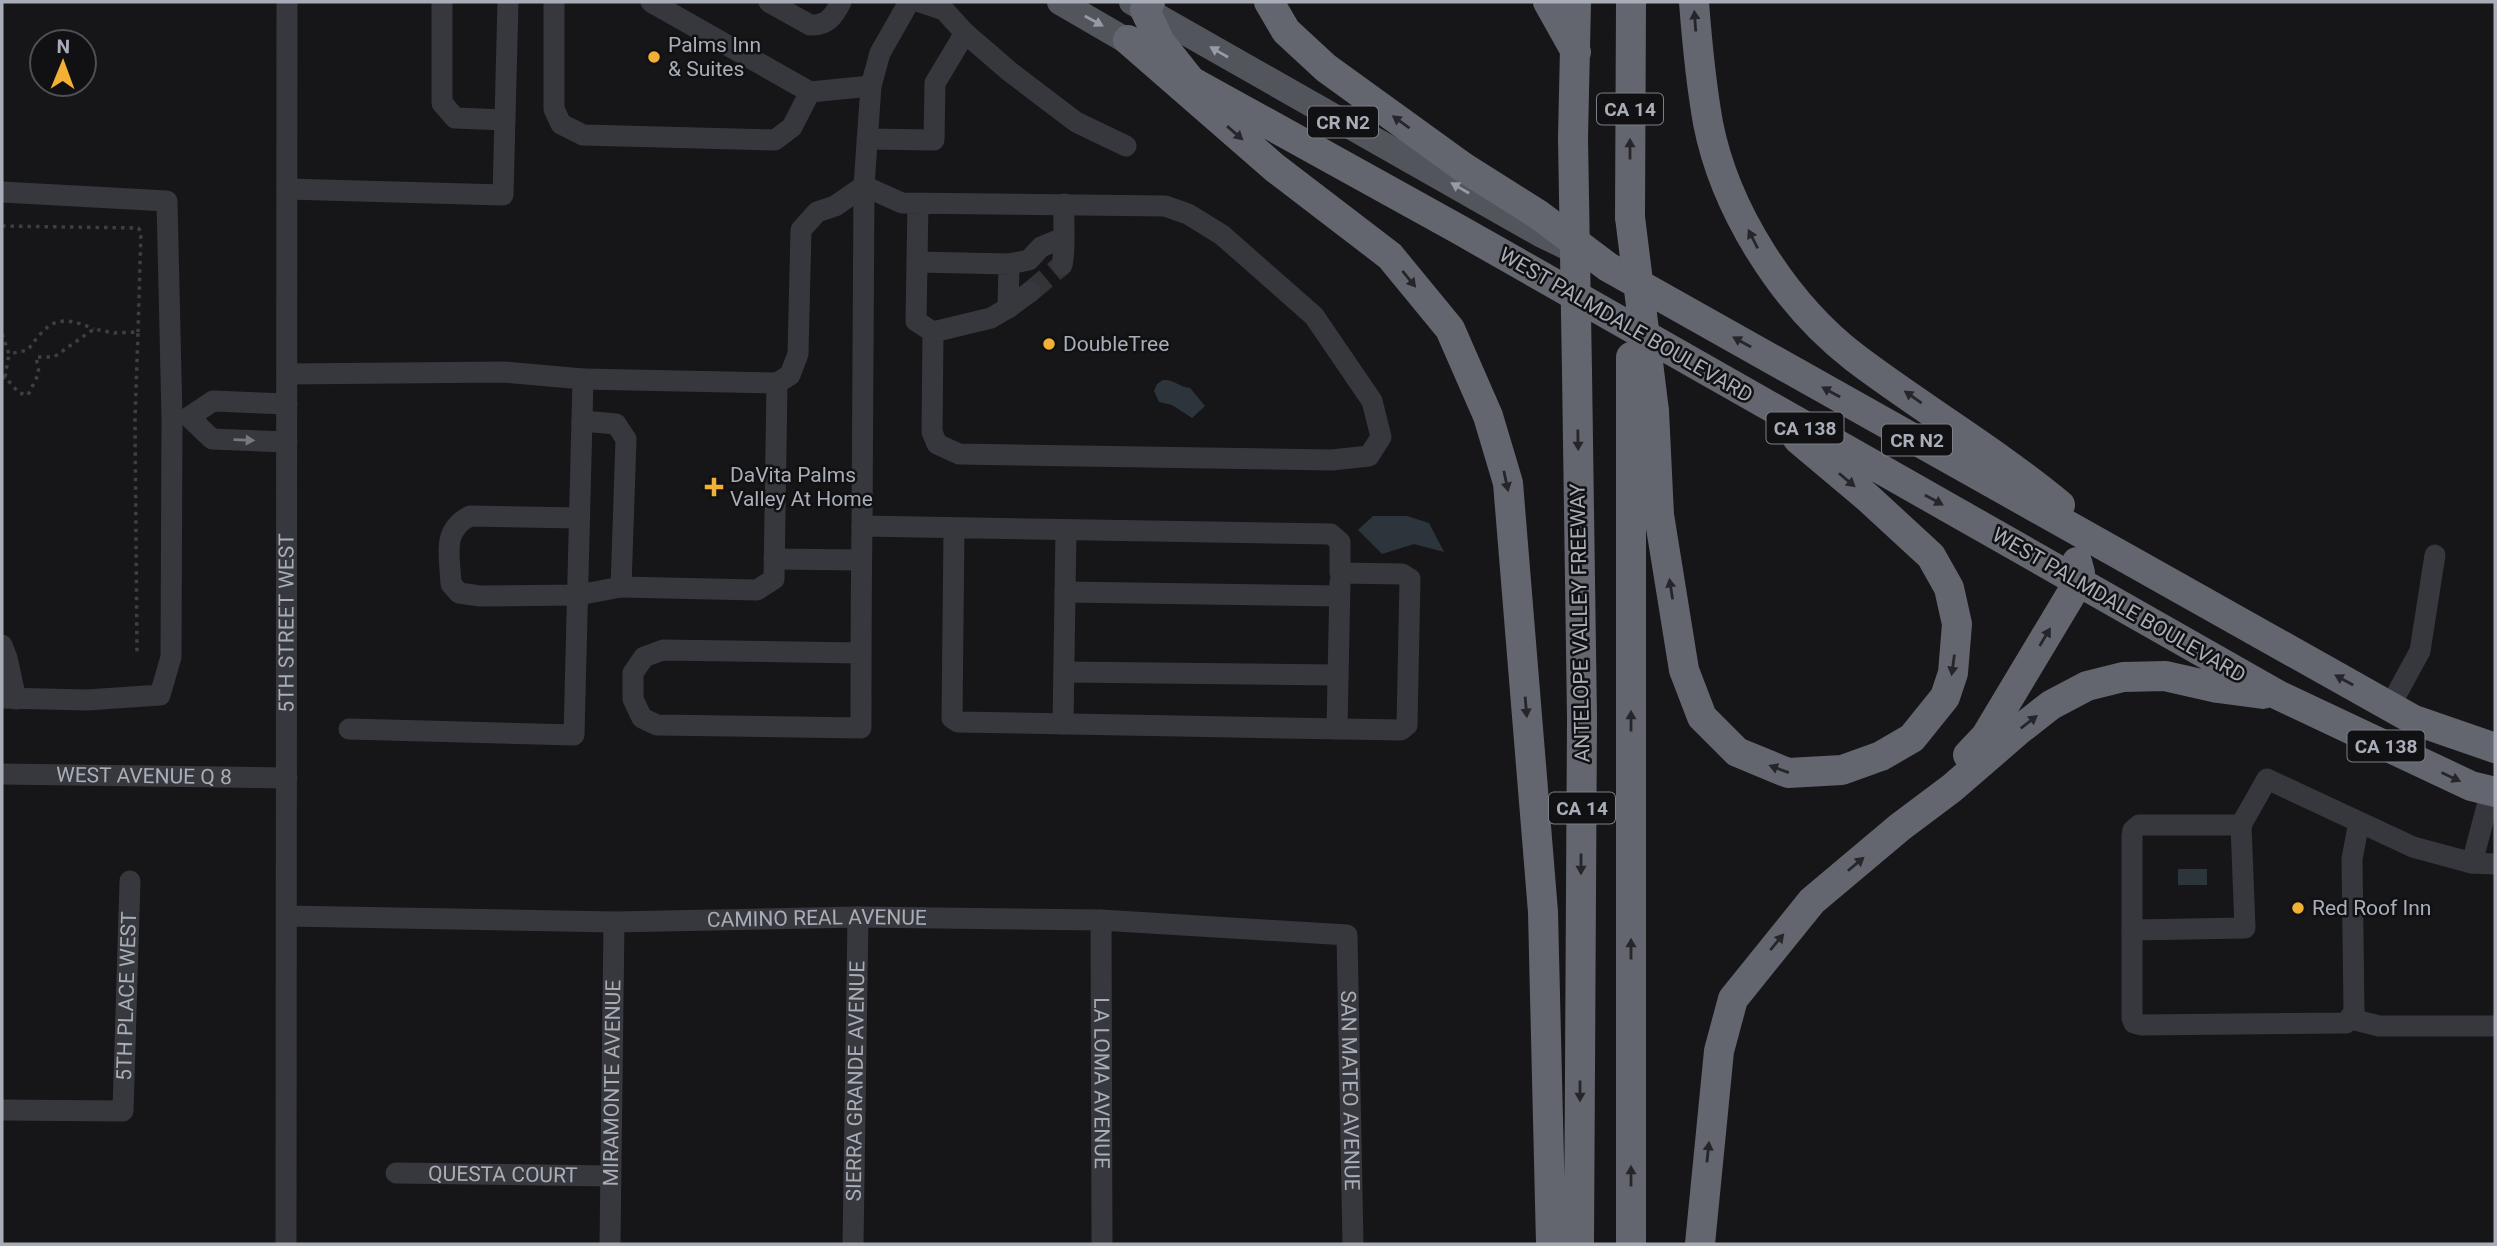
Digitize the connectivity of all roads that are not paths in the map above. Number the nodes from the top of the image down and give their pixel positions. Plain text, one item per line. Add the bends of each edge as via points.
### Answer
1 (287, 2) edge
2 (442, 2) edge
3 (508, 2) edge
4 (554, 2) edge
5 (651, 2) edge
6 (769, 2) edge
7 (841, 2) edge
8 (909, 2) edge
9 (920, 2) edge
10 (1060, 2) edge
11 (1269, 2) edge
12 (1548, 2) edge
13 (1576, 2) edge
14 (1631, 2) edge
15 (1694, 2) edge
16 (1142, 4) edge
17 (965, 33) junction
18 (1128, 40) junction
19 (1576, 52) junction
20 (1191, 80) junction
21 (871, 86) junction
22 (810, 92) junction
23 (505, 120) junction
24 (867, 139) junction
25 (1126, 146) dead end
26 (864, 186) junction
27 (287, 188) junction
28 (2, 192) edge
29 (918, 203) junction
30 (1064, 204) junction
31 (1063, 238) junction
32 (917, 262) junction
33 (1009, 264) junction
34 (1062, 265) dead end
35 (1608, 267) junction
36 (1030, 292) tunnel mouth
37 (1008, 308) junction
38 (933, 332) junction
39 (287, 374) junction
40 (583, 379) junction
41 (777, 383) junction
42 (1738, 390) junction
43 (287, 404) junction
44 (1642, 412) junction
45 (181, 418) junction
46 (582, 421) junction
47 (287, 442) junction
48 (579, 518) junction
49 (2061, 522) junction
50 (862, 526) junction
51 (954, 528) junction
52 (1066, 530) junction
53 (2120, 555) junction
54 (2435, 555) dead end
55 (774, 559) junction
56 (861, 560) junction
57 (1340, 573) junction
58 (2078, 581) junction
59 (621, 587) junction
60 (1065, 592) junction
61 (578, 595) junction
62 (1339, 596) junction
63 (2, 645) edge
64 (861, 653) junction
65 (1064, 671) junction
66 (1338, 675) junction
67 (2278, 695) junction
68 (9, 698) edge
69 (2390, 706) junction
70 (1063, 724) junction
71 (349, 729) dead end
72 (1336, 729) junction
73 (2495, 748) edge
74 (2, 774) edge
75 (287, 778) junction
76 (2493, 792) edge
77 (2359, 822) junction
78 (2241, 825) junction
79 (1900, 827) junction
80 (2472, 863) junction
81 (2495, 864) edge
82 (131, 881) dead end
83 (287, 916) junction
84 (858, 917) junction
85 (1101, 920) junction
86 (614, 922) junction
87 (2132, 930) junction
88 (1347, 935) joint
89 (2351, 1019) junction
90 (2495, 1026) edge
91 (2, 1110) edge
92 (396, 1173) dead end
93 (611, 1176) junction
94 (286, 1244) edge
95 (610, 1244) edge
96 (853, 1244) edge
97 (1102, 1244) edge
98 (1353, 1244) edge
99 (1551, 1244) edge
100 (1578, 1244) edge
101 (1631, 1244) edge
102 (1700, 1244) edge

1 - 27 street, 5TH STREET WEST
2 - 23 street via 442,103 455,118
3 - 23 street
4 - 22 street via 554,109 561,124 583,135 775,140 792,127
5 - 22 street
6 - 7 street via 810,25 825,23
8 - 21 street via 880,53
9 - 17 street via 944,10
10 -> 18 main road, WEST PALMDALE BOULEVARD
35 -> 11 highway, WEST PALMDALE BOULEVARD via 1326,68 1286,31
12 - 19 highway
13 - 19 highway, ANTELOPE VALLEY FREEWAY / CA 14
44 -> 14 highway, CA 14, bridge via 1630,217
53 -> 15 highway, CA 138 via 2029,479 1853,356 1801,307 1762,257 1730,195 1712,137
16 - 20 highway, CA 138 via 1160,43
35 -> 16 main road, CR N2 via 1540,234
17 - 24 street via 935,83 934,140
17 - 25 street via 1076,122
18 - 20 main road, WEST PALMDALE BOULEVARD
18 -> 99 highway via 1275,168 1390,256 1450,329 1488,416 1508,483 1543,912
19 -> 100 highway, ANTELOPE VALLEY FREEWAY / CA 14, bridge via 1573,138 1583,719
20 - 42 highway, WEST PALMDALE BOULEVARD / CA 138
21 - 22 street
21 - 24 street
23 - 27 street via 503,195
24 - 26 street
26 - 29 street via 902,203
26 - 41 street via 817,212 800,230 797,354 790,375
26 - 50 street
27 - 39 street, 5TH STREET WEST
28 - 45 street via 167,201
29 - 30 street
29 - 32 street
30 - 31 street
30 - 38 street via 1165,206 1222,235 1314,316 1373,401 1381,437 1369,456 1332,460 959,454 937,444 932,432
31 - 33 street via 1041,247 1029,260
31 - 34 street
32 - 33 street
32 - 38 street via 916,321
33 - 37 street
49 -> 35 highway, WEST PALMDALE BOULEVARD / CR N2
36 - 37 street
37 - 38 street via 991,318
39 - 40 street via 504,372
39 - 43 street, 5TH STREET WEST
40 - 41 street
40 - 46 street
41 - 55 street
42 -> 44 highway via 1931,556 1949,588 1956,624 1953,673 1945,697 1912,738 1842,770 1788,773 1737,752 1702,717 1684,670
42 -> 58 highway, WEST PALMDALE BOULEVARD / CA 138
43 - 45 street via 214,401
43 - 47 street, 5TH STREET WEST
101 -> 44 highway, CA 14
45 -> 47 street via 212,439
45 - 68 street via 171,657 160,695 87,700
46 - 48 street
46 - 59 street via 616,424 625,439
47 - 75 street, 5TH STREET WEST
48 - 61 street
48 - 61 street via 470,516 457,523 449,536 451,584 459,593
49 - 53 highway, WEST PALMDALE BOULEVARD / CR N2
49 - 58 highway via 2078,564
50 - 51 street
50 - 56 street
51 - 52 street
51 - 70 street via 951,718 958,722
52 - 57 street via 1331,534 1340,542
52 - 60 street
69 -> 53 highway, WEST PALMDALE BOULEVARD / CA 138
54 - 69 street via 2420,651
55 - 56 street
55 - 59 street via 775,579 757,590
56 - 64 street
57 - 62 street
57 - 72 street via 1402,574 1410,579 1407,725 1401,730
58 - 67 highway, WEST PALMDALE BOULEVARD / CA 138
79 -> 58 highway via 1986,736
59 - 61 street
60 - 62 street
60 - 65 street
61 - 71 street via 574,735
62 - 66 street
63 - 68 street
64 - 64 street via 861,728 657,725 642,718 633,699 633,673 644,656 663,650
65 - 66 street
65 - 70 street
66 - 72 street
67 -> 76 highway, WEST PALMDALE BOULEVARD / CA 138 via 2471,786
79 -> 67 highway via 2051,705 2087,686 2123,677 2165,676
69 - 73 highway, WEST PALMDALE BOULEVARD / CA 138 via 2414,720
70 - 72 street
74 - 75 street, WEST AVENUE Q 8
75 - 83 street, 5TH STREET WEST
76 - 80 street
77 - 78 street via 2267,779
77 - 80 street via 2413,847
77 - 89 street via 2352,859
78 - 87 street via 2139,825 2133,830
78 - 87 street via 2245,928
102 -> 79 highway via 1719,1051 1733,999 1812,901
80 - 81 street
82 - 91 street, 5TH PLACE WEST via 123,1111
83 - 86 street, CAMINO REAL AVENUE
83 - 94 street, 5TH STREET WEST
84 - 85 street, CAMINO REAL AVENUE
84 - 86 street, CAMINO REAL AVENUE
84 - 96 street, SIERRA GRANDE AVENUE
85 - 88 street, CAMINO REAL AVENUE
85 - 97 street, LA LOMA AVENUE
86 - 93 street, MIRAMONTE AVENUE
87 - 89 street via 2134,1023 2346,1023
88 - 98 street, SAN MATEO AVENUE
89 - 90 street via 2379,1026
92 - 93 street, QUESTA COURT
93 - 95 street, MIRAMONTE AVENUE

